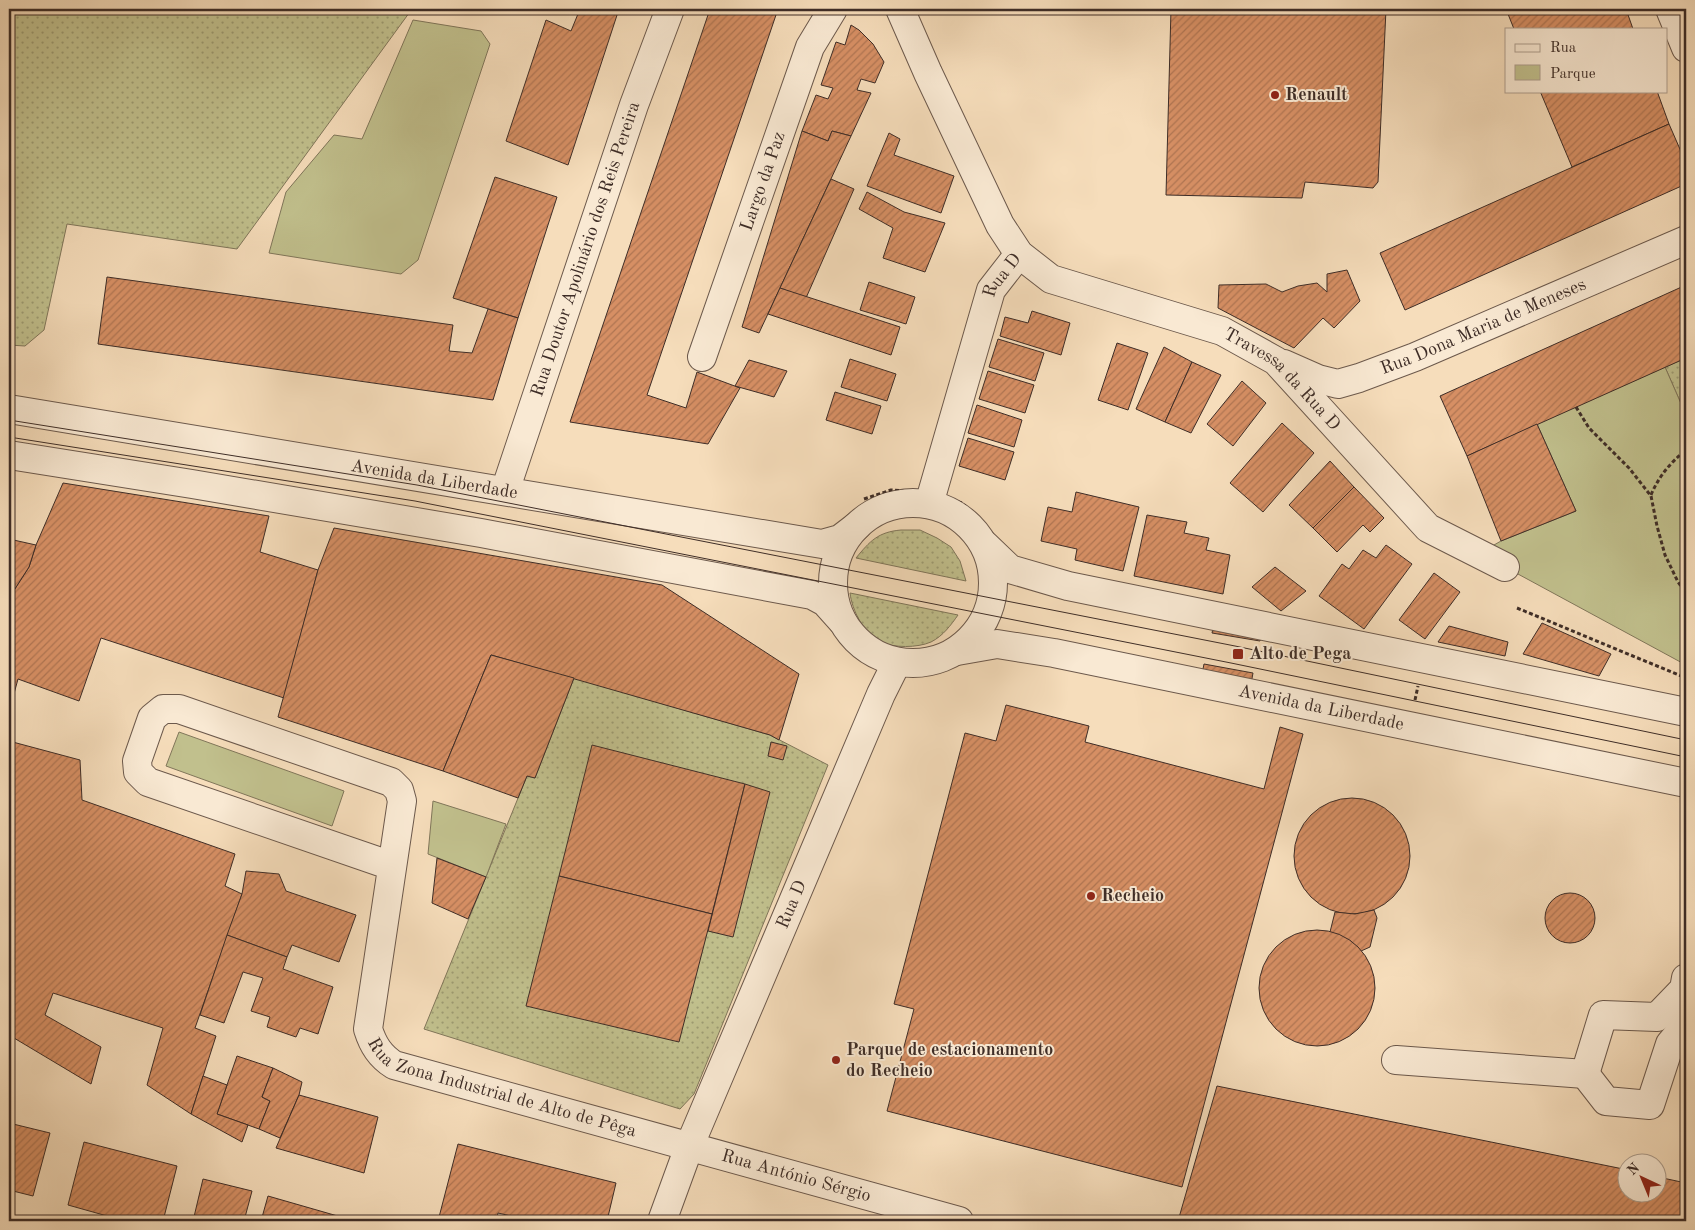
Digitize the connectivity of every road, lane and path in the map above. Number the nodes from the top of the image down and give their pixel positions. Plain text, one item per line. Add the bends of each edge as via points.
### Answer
1 (670, 9) edge
2 (833, 9) edge
3 (900, 9) edge
4 (1670, 9) edge
5 (1686, 48) edge
6 (1686, 240) edge
7 (1019, 254) junction
8 (702, 357) dead end
9 (1276, 361) junction
10 (1576, 407) dead end
11 (9, 409) edge
12 (1686, 450) edge
13 (9, 455) edge
14 (505, 491) junction
15 (1651, 496) junction
16 (929, 504) junction
17 (857, 526) junction
18 (985, 545) junction
19 (1505, 566) dead end
20 (1686, 593) edge
21 (1517, 608) dead end
22 (842, 621) junction
23 (956, 651) junction
24 (1424, 659) junction
25 (897, 662) junction
26 (1686, 678) edge
27 (1686, 712) edge
28 (1410, 725) junction
29 (1686, 783) edge
30 (392, 866) junction
31 (1686, 978) edge
32 (1683, 1014) edge
33 (1396, 1060) dead end
34 (1585, 1074) junction
35 (690, 1147) junction
36 (662, 1221) edge
37 (959, 1221) edge

1 - 14 street, Rua Doutor Apolinário dos Reis Pereira via 634,105
2 - 8 street, Largo da Paz via 810,47
3 - 7 street, Rua D via 1000,225
4 - 5 street
6 - 9 street, Rua Dona Maria de Meneses via 1415,358 1359,378 1338,384
7 - 9 street, Travessa da Rua D via 1051,278 1222,332
7 - 16 street, Rua D via 991,290
9 - 19 street, Travessa da Rua D via 1428,528
10 - 15 path via 1589,428 1629,468
11 - 14 street, Avenida da Liberdade
12 - 15 path via 1672,461 1657,481
13 - 22 street via 481,533 812,595 825,602
14 - 17 street, Avenida da Liberdade via 822,544 840,539
15 - 20 path via 1665,555
16 - 17 street via 903,504 878,511
16 - 18 street via 953,513 973,529
17 - 22 street via 842,547 834,571 833,588
18 - 23 street via 992,569 990,606 983,624
18 - 24 street via 1010,568 1068,586
21 - 26 path
22 - 25 street via 856,640 875,654
23 - 25 street via 938,660
23 - 28 street, Avenida da Liberdade via 997,644 1054,653
24 - 27 street
24 - 28 path
25 - 35 street, Rua D
28 - 29 street, Avenida da Liberdade
30 - 30 street, Rua Zona Industrial de Alto de Pêga via 148,782 138,772 137,761 152,718 163,709 179,709 391,782 399,790 402,801
30 - 35 street, Rua Zona Industrial de Alto de Pêga via 368,1029 383,1058 394,1065
31 - 32 street
32 - 34 street via 1657,1017 1603,1015
32 - 34 street via 1650,1104 1606,1101
33 - 34 street
35 - 36 street, Rua D
35 - 37 street, Rua António Sérgio

